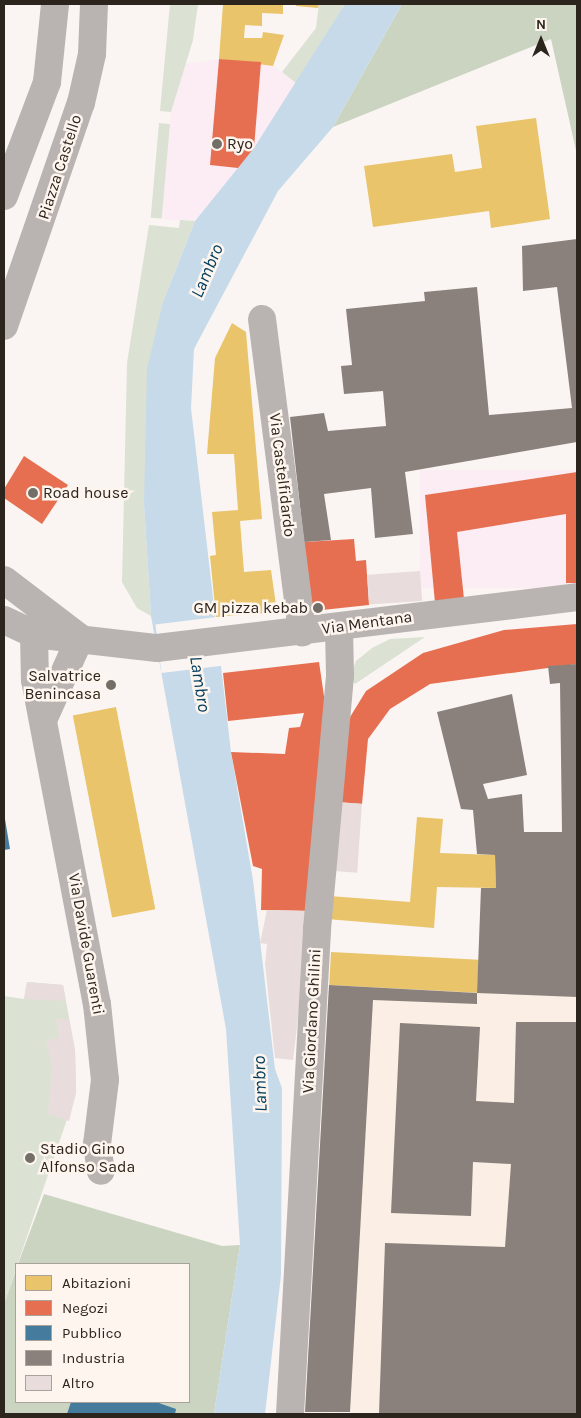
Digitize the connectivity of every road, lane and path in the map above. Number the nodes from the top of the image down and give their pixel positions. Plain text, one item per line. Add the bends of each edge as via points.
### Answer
1 (55, 4) edge
2 (94, 4) edge
3 (4, 196) edge
4 (262, 319) dead end
5 (4, 326) edge
6 (4, 580) edge
7 (577, 597) edge
8 (45, 610) junction
9 (4, 620) edge
10 (339, 628) junction
11 (302, 632) junction
12 (34, 634) junction
13 (80, 638) junction
14 (44, 718) junction
15 (101, 1170) dead end
16 (290, 1414) edge

1 - 3 street via 47,82
2 - 5 street, Piazza Castello via 92,54 81,103
4 - 11 street, Via Castelfidardo
6 - 8 street
7 - 10 street, Via Mentana
8 - 12 street, Via Davide Guarenti
8 - 13 street
9 - 12 street
10 - 11 street, Via Mentana
10 - 16 street, Via Giordano Ghilini via 340,675 317,929
11 - 13 street, Via Mentana via 157,648
12 - 13 street, Via Mentana
12 - 14 street, Via Davide Guarenti via 35,680
13 - 14 street
14 - 15 street, Via Davide Guarenti via 97,1004 105,1080 97,1144

